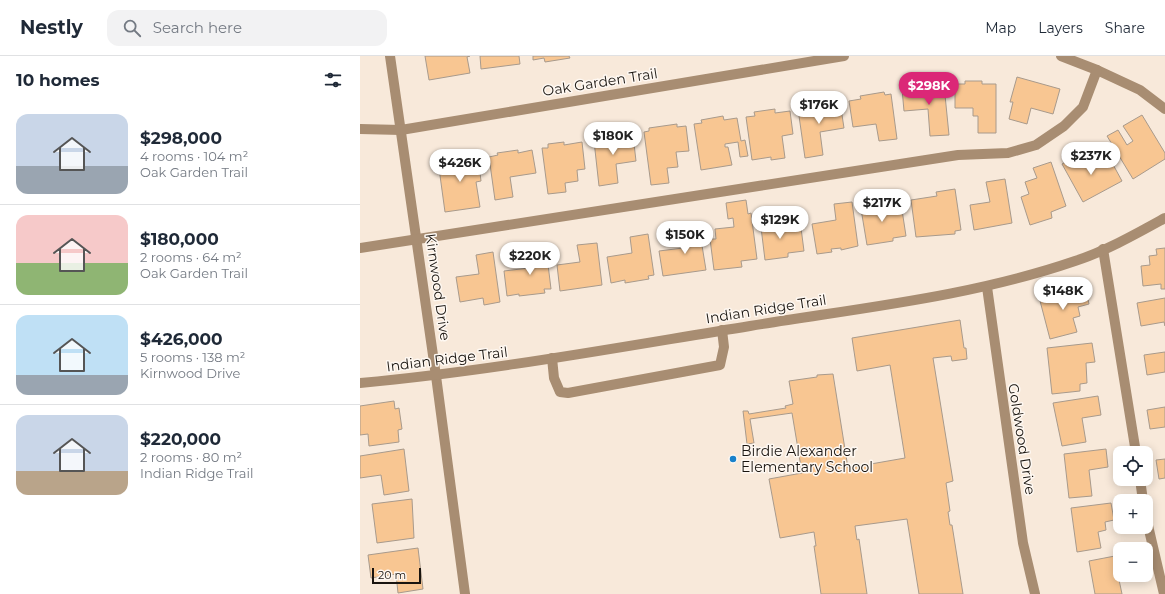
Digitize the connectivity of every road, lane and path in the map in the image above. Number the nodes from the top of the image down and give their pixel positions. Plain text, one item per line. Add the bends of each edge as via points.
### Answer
1 (390, 56) edge
2 (844, 56) edge
3 (1061, 56) edge
4 (1097, 70) junction
5 (1165, 109) edge
6 (360, 130) edge
7 (401, 130) junction
8 (1165, 218) edge
9 (416, 239) junction
10 (360, 248) edge
11 (1103, 249) junction
12 (987, 287) junction
13 (722, 330) junction
14 (552, 358) junction
15 (436, 376) junction
16 (360, 383) edge
17 (1135, 446) edge
18 (1150, 534) edge
19 (465, 594) edge
20 (1035, 594) edge
21 (1164, 594) edge

1 - 7 street, Kirnwood Drive
2 - 7 street, Oak Garden Trail
3 - 4 street
4 - 5 street via 1140,90
4 - 9 street via 1083,107 1064,126 1036,144 1008,153 958,155
6 - 7 street, Oak Garden Trail
7 - 9 street, Kirnwood Drive
8 - 11 street, Indian Ridge Trail
9 - 10 street
9 - 15 street, Kirnwood Drive
11 - 12 street, Indian Ridge Trail via 1076,261
11 - 17 street
12 - 13 street, Indian Ridge Trail via 889,305
12 - 20 street, Goldwood Drive via 1023,543
13 - 14 street, Indian Ridge Trail
13 - 14 street via 724,347 720,365 568,393 560,392 556,384
14 - 15 street, Indian Ridge Trail
15 - 16 street, Indian Ridge Trail
15 - 19 street, Kirnwood Drive
18 - 21 street

